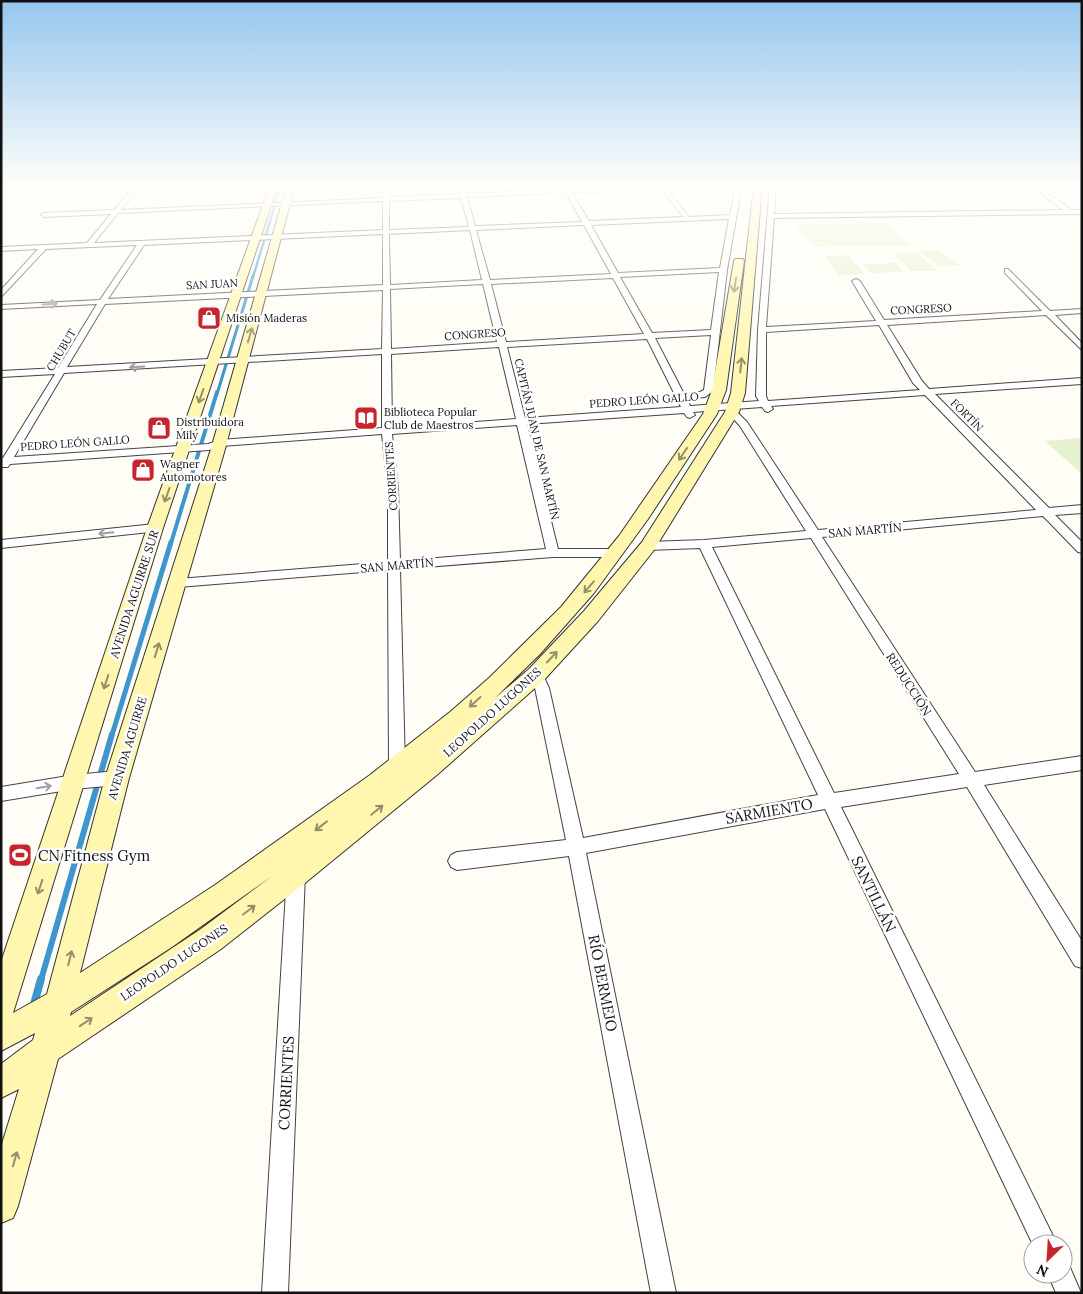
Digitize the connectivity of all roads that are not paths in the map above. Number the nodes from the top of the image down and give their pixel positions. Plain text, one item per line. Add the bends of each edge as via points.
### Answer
1 (83, 245) edge
2 (140, 245) edge
3 (256, 245) edge
4 (272, 245) edge
5 (387, 245) edge
6 (476, 245) edge
7 (598, 245) edge
8 (728, 245) edge
9 (741, 245) edge
10 (752, 245) edge
11 (769, 245) edge
12 (43, 248) junction
13 (1, 249) edge
14 (723, 270) junction
15 (1008, 271) dead end
16 (615, 275) junction
17 (856, 281) dead end
18 (485, 282) junction
19 (388, 286) junction
20 (258, 293) junction
21 (240, 294) junction
22 (1, 295) edge
23 (103, 301) junction
24 (1, 307) edge
25 (1082, 311) edge
26 (1049, 313) junction
27 (881, 322) junction
28 (762, 330) junction
29 (716, 332) junction
30 (649, 335) junction
31 (503, 344) junction
32 (1082, 348) edge
33 (388, 351) junction
34 (239, 361) junction
35 (216, 362) junction
36 (61, 371) junction
37 (1, 374) edge
38 (1082, 381) edge
39 (1082, 388) edge
40 (930, 395) junction
41 (682, 397) junction
42 (766, 407) junction
43 (711, 410) junction
44 (522, 424) junction
45 (388, 434) junction
46 (216, 446) junction
47 (186, 448) junction
48 (4, 460) edge
49 (1, 470) edge
50 (1082, 510) edge
51 (1047, 513) junction
52 (154, 528) junction
53 (813, 534) junction
54 (1, 544) edge
55 (704, 544) junction
56 (648, 546) junction
57 (1082, 549) edge
58 (553, 553) junction
59 (617, 553) junction
60 (394, 566) junction
61 (178, 583) junction
62 (536, 675) junction
63 (1082, 763) edge
64 (397, 767) junction
65 (112, 778) junction
66 (971, 779) junction
67 (80, 781) junction
68 (1, 794) edge
69 (829, 800) junction
70 (576, 847) junction
71 (457, 861) dead end
72 (296, 874) junction
73 (1082, 959) edge
74 (58, 1005) junction
75 (1, 1006) edge
76 (1, 1036) edge
77 (46, 1049) junction
78 (1, 1083) edge
79 (1, 1206) edge
80 (1040, 1234) edge
81 (275, 1293) edge
82 (664, 1293) edge

1 - 12 street
2 - 23 street, CHUBUT
3 - 21 main road, AVENIDA AGUIRRE SUR
4 - 20 main road
5 - 19 street, CORRIENTES
6 - 18 street, CAPITÁN JUAN DE SAN MARTÍN
7 - 16 street, REDUCCIÓN
8 - 14 street
9 -> 43 main road, LEOPOLDO LUGONES via 719,390
43 -> 10 main road, LEOPOLDO LUGONES via 738,393
11 - 28 street
12 - 13 street
12 - 22 street
14 - 16 street, SAN JUAN
14 - 29 street
15 - 26 street
16 - 18 street, SAN JUAN
16 - 30 street, REDUCCIÓN
17 - 27 street, FORTÍN
18 - 19 street, SAN JUAN
18 - 31 street, CAPITÁN JUAN DE SAN MARTÍN
19 - 20 street, SAN JUAN
19 - 33 street, CORRIENTES
20 - 21 street, SAN JUAN
34 -> 20 main road
21 - 23 street, SAN JUAN
21 - 35 main road, AVENIDA AGUIRRE SUR
24 -> 23 street, SAN JUAN
23 - 36 street, CHUBUT
25 - 26 street, CONGRESO
26 - 27 street, CONGRESO
26 - 32 street
27 - 28 street, CONGRESO
27 - 40 street, FORTÍN via 913,376
28 - 42 street via 761,396
29 - 30 street, CONGRESO
29 - 41 street via 708,391 702,395
30 - 31 street, CONGRESO
30 - 41 street, REDUCCIÓN
31 - 33 street, CONGRESO
31 - 44 street, CAPITÁN JUAN DE SAN MARTÍN
33 - 34 street, CONGRESO
33 - 45 street, CORRIENTES
34 - 35 street, CONGRESO
34 - 46 main road
35 -> 36 street
35 -> 47 main road, AVENIDA AGUIRRE SUR
36 - 37 street
36 - 48 street, CHUBUT
38 - 40 street, PEDRO LEÓN GALLO
39 - 40 street, PEDRO LEÓN GALLO
40 - 42 street, PEDRO LEÓN GALLO
40 - 51 street, FORTÍN
41 - 43 street, REDUCCIÓN
42 - 43 street, PEDRO LEÓN GALLO
43 - 44 street, PEDRO LEÓN GALLO
43 - 53 street, REDUCCIÓN via 744,424
43 - 56 main road, LEOPOLDO LUGONES
43 -> 59 main road, LEOPOLDO LUGONES
44 - 45 street, PEDRO LEÓN GALLO
44 - 58 street, CAPITÁN JUAN DE SAN MARTÍN
45 - 46 street, PEDRO LEÓN GALLO
45 - 60 street, CORRIENTES
46 - 47 street, PEDRO LEÓN GALLO
46 - 61 main road, AVENIDA AGUIRRE
47 - 48 street, PEDRO LEÓN GALLO
47 -> 52 main road, AVENIDA AGUIRRE SUR
48 - 49 street, CHUBUT
50 - 51 street, SAN MARTÍN
51 - 53 street, SAN MARTÍN
51 - 57 street, FORTÍN
52 -> 54 street
52 -> 67 main road, AVENIDA AGUIRRE SUR
53 - 55 street, SAN MARTÍN
53 - 66 street, REDUCCIÓN
55 - 56 street, SAN MARTÍN
55 - 69 street, SANTILLÁN
62 -> 56 main road, LEOPOLDO LUGONES via 591,616
58 - 59 street, SAN MARTÍN
58 - 60 street, SAN MARTÍN
59 -> 64 main road, LEOPOLDO LUGONES via 567,613 524,657
60 - 61 street, SAN MARTÍN
60 - 64 street, CORRIENTES
65 -> 61 main road, AVENIDA AGUIRRE
62 - 70 street, RÍO BERMEJO via 542,688
72 -> 62 main road, LEOPOLDO LUGONES via 430,767
63 - 66 street, SARMIENTO
64 -> 74 main road, LEOPOLDO LUGONES via 313,832
65 - 67 street
74 -> 65 main road, AVENIDA AGUIRRE
66 - 69 street, SARMIENTO
66 - 73 street, REDUCCIÓN
68 -> 67 street
67 -> 75 main road, AVENIDA AGUIRRE SUR
69 - 70 street, SARMIENTO
69 - 80 street, SANTILLÁN
70 - 71 street, SARMIENTO
70 - 82 street, RÍO BERMEJO
77 -> 72 main road, LEOPOLDO LUGONES via 211,939
72 - 81 street, CORRIENTES
74 - 76 main road, LEOPOLDO LUGONES
74 - 77 main road, AVENIDA AGUIRRE
77 - 78 main road, LEOPOLDO LUGONES
79 -> 77 main road

